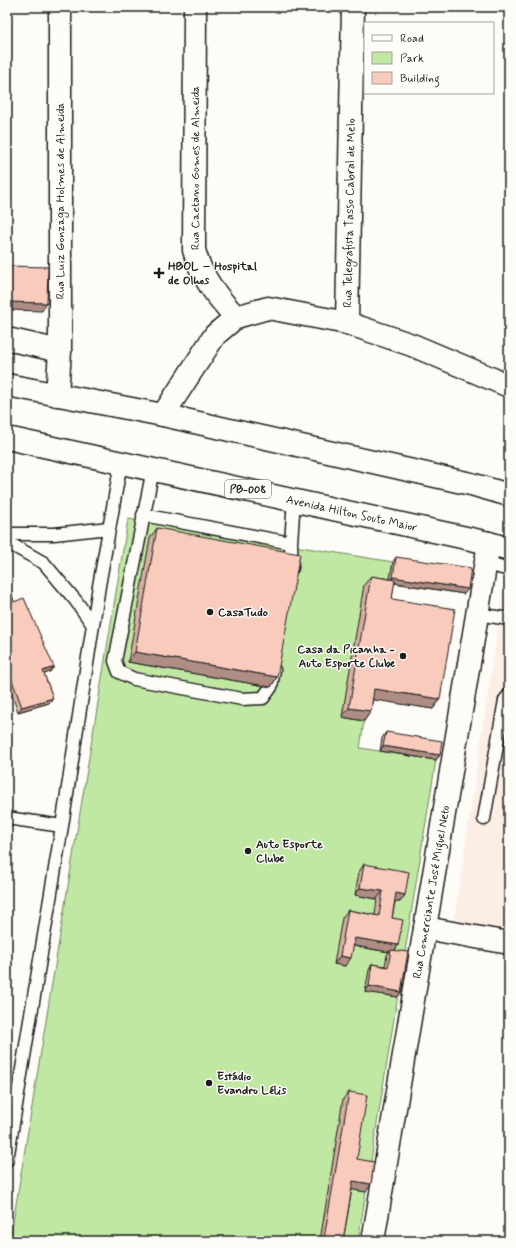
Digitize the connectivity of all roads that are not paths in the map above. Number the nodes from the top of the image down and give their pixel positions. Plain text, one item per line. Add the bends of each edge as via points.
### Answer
1 (60, 7) edge
2 (195, 7) edge
3 (353, 7) edge
4 (236, 317) junction
5 (347, 323) junction
6 (7, 339) edge
7 (60, 351) junction
8 (7, 385) edge
9 (509, 386) edge
10 (57, 395) junction
11 (164, 415) junction
12 (7, 438) edge
13 (121, 462) junction
14 (153, 469) junction
15 (509, 495) edge
16 (294, 499) junction
17 (143, 515) junction
18 (109, 528) junction
19 (7, 534) edge
20 (7, 542) edge
21 (291, 543) junction
22 (494, 552) edge
23 (509, 570) edge
24 (290, 579) edge
25 (477, 614) junction
26 (509, 619) edge
27 (93, 625) junction
28 (276, 656) edge
29 (509, 695) edge
30 (7, 818) edge
31 (484, 818) dead end
32 (62, 826) junction
33 (425, 928) junction
34 (509, 943) edge
35 (7, 1160) edge
36 (373, 1241) edge

1 - 7 main road, Rua Luiz Gonzaga Holmes de Almeida
2 - 4 main road, Rua Caetano Gomes de Almeida via 194,250 204,277
3 - 5 main road, Rua Telegrafista Tasso Cabral de Melo
4 - 5 main road via 268,308
4 - 11 main road via 215,335
5 - 9 main road via 412,345
6 - 7 main road
7 - 10 main road, Rua Luiz Gonzaga Holmes de Almeida
8 - 10 main road
10 - 11 main road
11 - 15 main road via 471,484
12 - 13 main road, Avenida Hilton Souto Maior / PB-008
13 - 14 main road, Avenida Hilton Souto Maior / PB-008
13 - 18 lane
14 - 16 main road, Avenida Hilton Souto Maior / PB-008
14 - 17 lane
16 - 21 lane
16 - 22 main road, Avenida Hilton Souto Maior / PB-008
17 - 21 lane
17 - 28 lane via 115,661 119,672 134,680 242,699 262,698 271,687
18 - 19 lane via 54,534
18 - 27 lane
20 - 27 lane via 44,563
21 - 24 lane via 293,563
22 - 23 lane
22 - 25 main road, Rua Comerciante José Miguel Neto
25 - 26 lane
25 - 33 main road, Rua Comerciante José Miguel Neto
27 - 32 lane
29 - 31 lane via 505,700
30 - 32 lane
32 - 35 lane
33 - 34 main road
33 - 36 main road, Rua Comerciante José Miguel Neto

